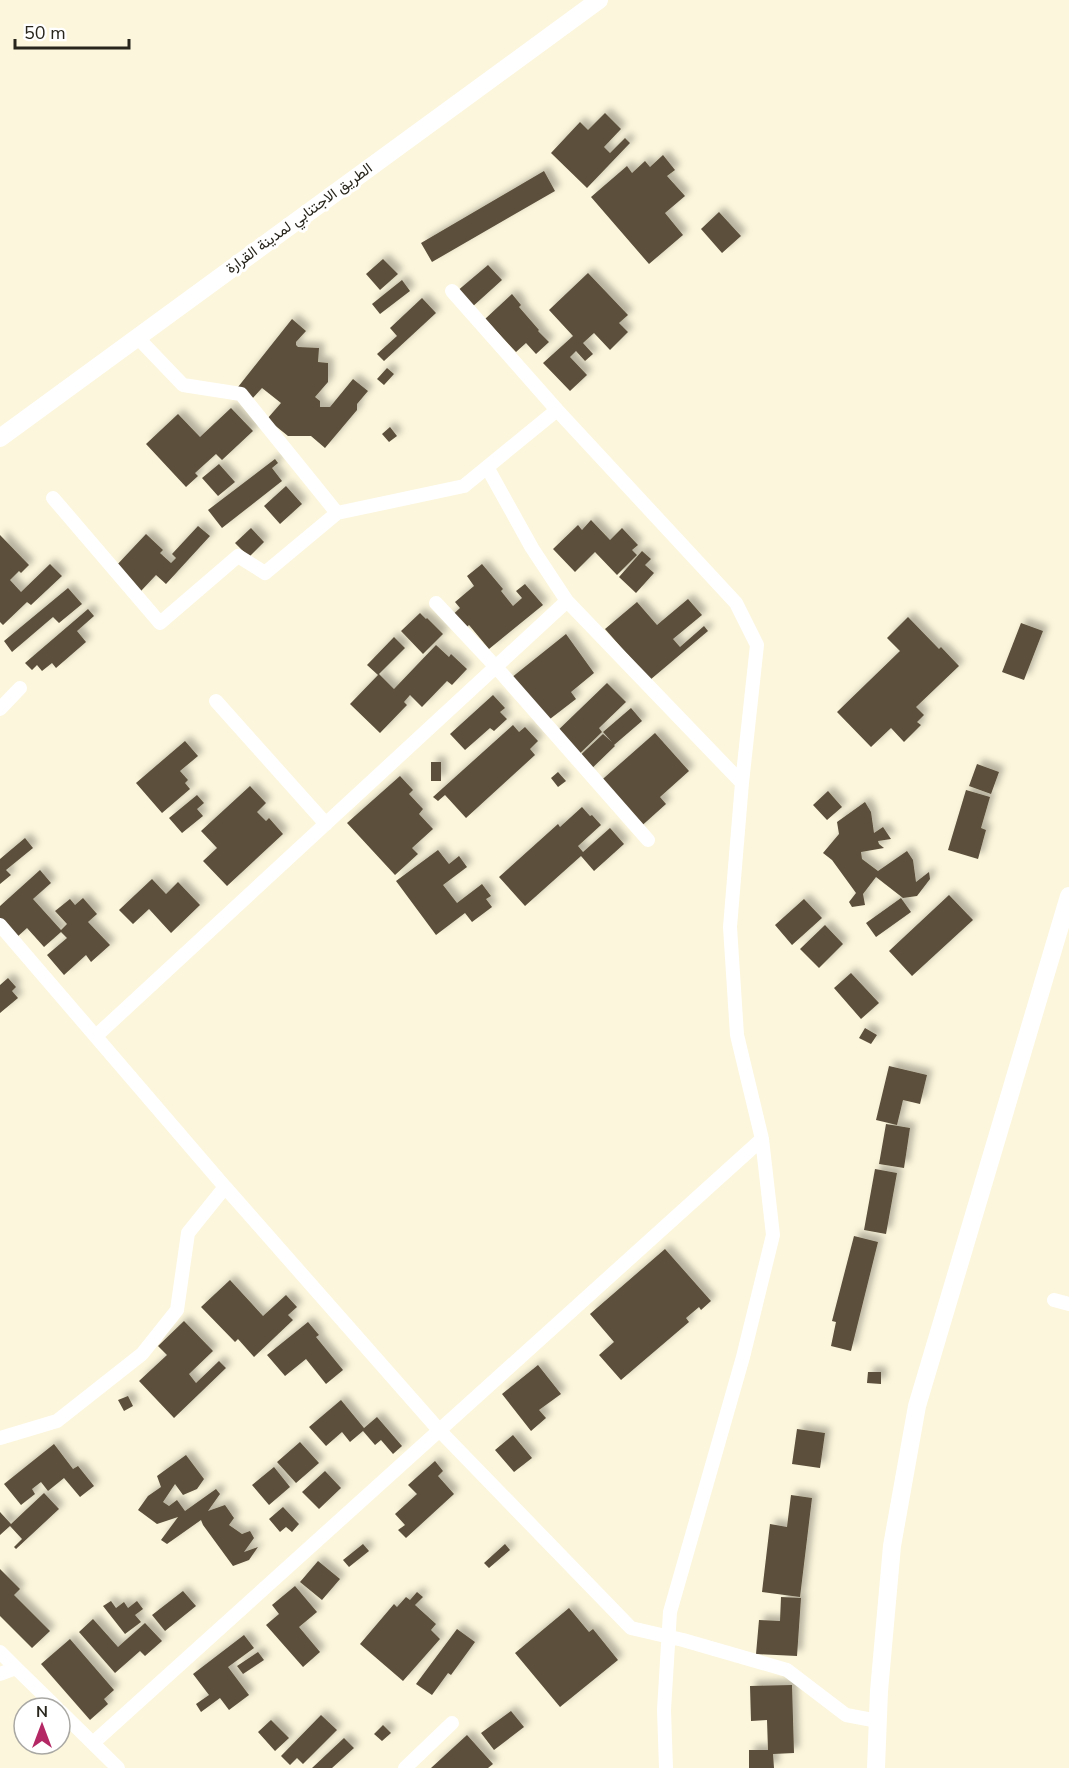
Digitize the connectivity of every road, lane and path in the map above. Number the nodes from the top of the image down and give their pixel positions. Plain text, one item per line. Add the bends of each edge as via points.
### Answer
1 (599, 0) edge
2 (452, 291) dead end
3 (137, 337) junction
4 (557, 410) junction
5 (0, 438) edge
6 (487, 467) junction
7 (53, 498) dead end
8 (337, 513) junction
9 (567, 601) junction
10 (436, 603) dead end
11 (496, 667) junction
12 (20, 688) dead end
13 (216, 701) dead end
14 (0, 709) edge
15 (741, 783) junction
16 (326, 824) junction
17 (648, 840) dead end
18 (1069, 896) edge
19 (1065, 923) edge
20 (0, 925) edge
21 (96, 1036) junction
22 (762, 1139) junction
23 (225, 1187) junction
24 (1054, 1300) dead end
25 (1069, 1304) edge
26 (440, 1430) junction
27 (0, 1438) edge
28 (669, 1636) junction
29 (0, 1652) edge
30 (16, 1668) junction
31 (0, 1674) edge
32 (45, 1696) edge
33 (878, 1721) junction
34 (72, 1722) edge
35 (452, 1723) dead end
36 (93, 1743) junction
37 (118, 1768) edge
38 (405, 1768) edge
39 (666, 1768) edge
40 (876, 1768) edge

1 - 3 main road, الطريق الاجتنابي لمدينة القرارة
2 - 4 street
3 - 5 main road, الطريق الاجتنابي لمدينة القرارة
3 - 8 street via 183,385 241,394
4 - 6 street
4 - 15 street via 736,603 757,645
6 - 8 street via 464,486
6 - 9 street
7 - 8 street via 160,623 238,556 266,573
9 - 11 street
9 - 15 street
10 - 11 street
11 - 16 street
11 - 17 street
12 - 14 street
13 - 16 street
15 - 22 street via 730,927 737,1035
16 - 21 street
18 - 19 main road
19 - 33 main road via 917,1406 892,1546
20 - 21 street
21 - 23 street
22 - 26 street
22 - 28 street via 773,1235 743,1357 670,1611
23 - 26 street
23 - 27 street via 188,1233 177,1310 142,1354 57,1421
24 - 25 street
26 - 28 street via 631,1628
26 - 36 street
28 - 33 street via 787,1670 846,1715
28 - 39 street via 664,1710
29 - 30 street
30 - 31 street
30 - 32 street
33 - 40 main road
34 - 36 street
35 - 38 street
36 - 37 street

